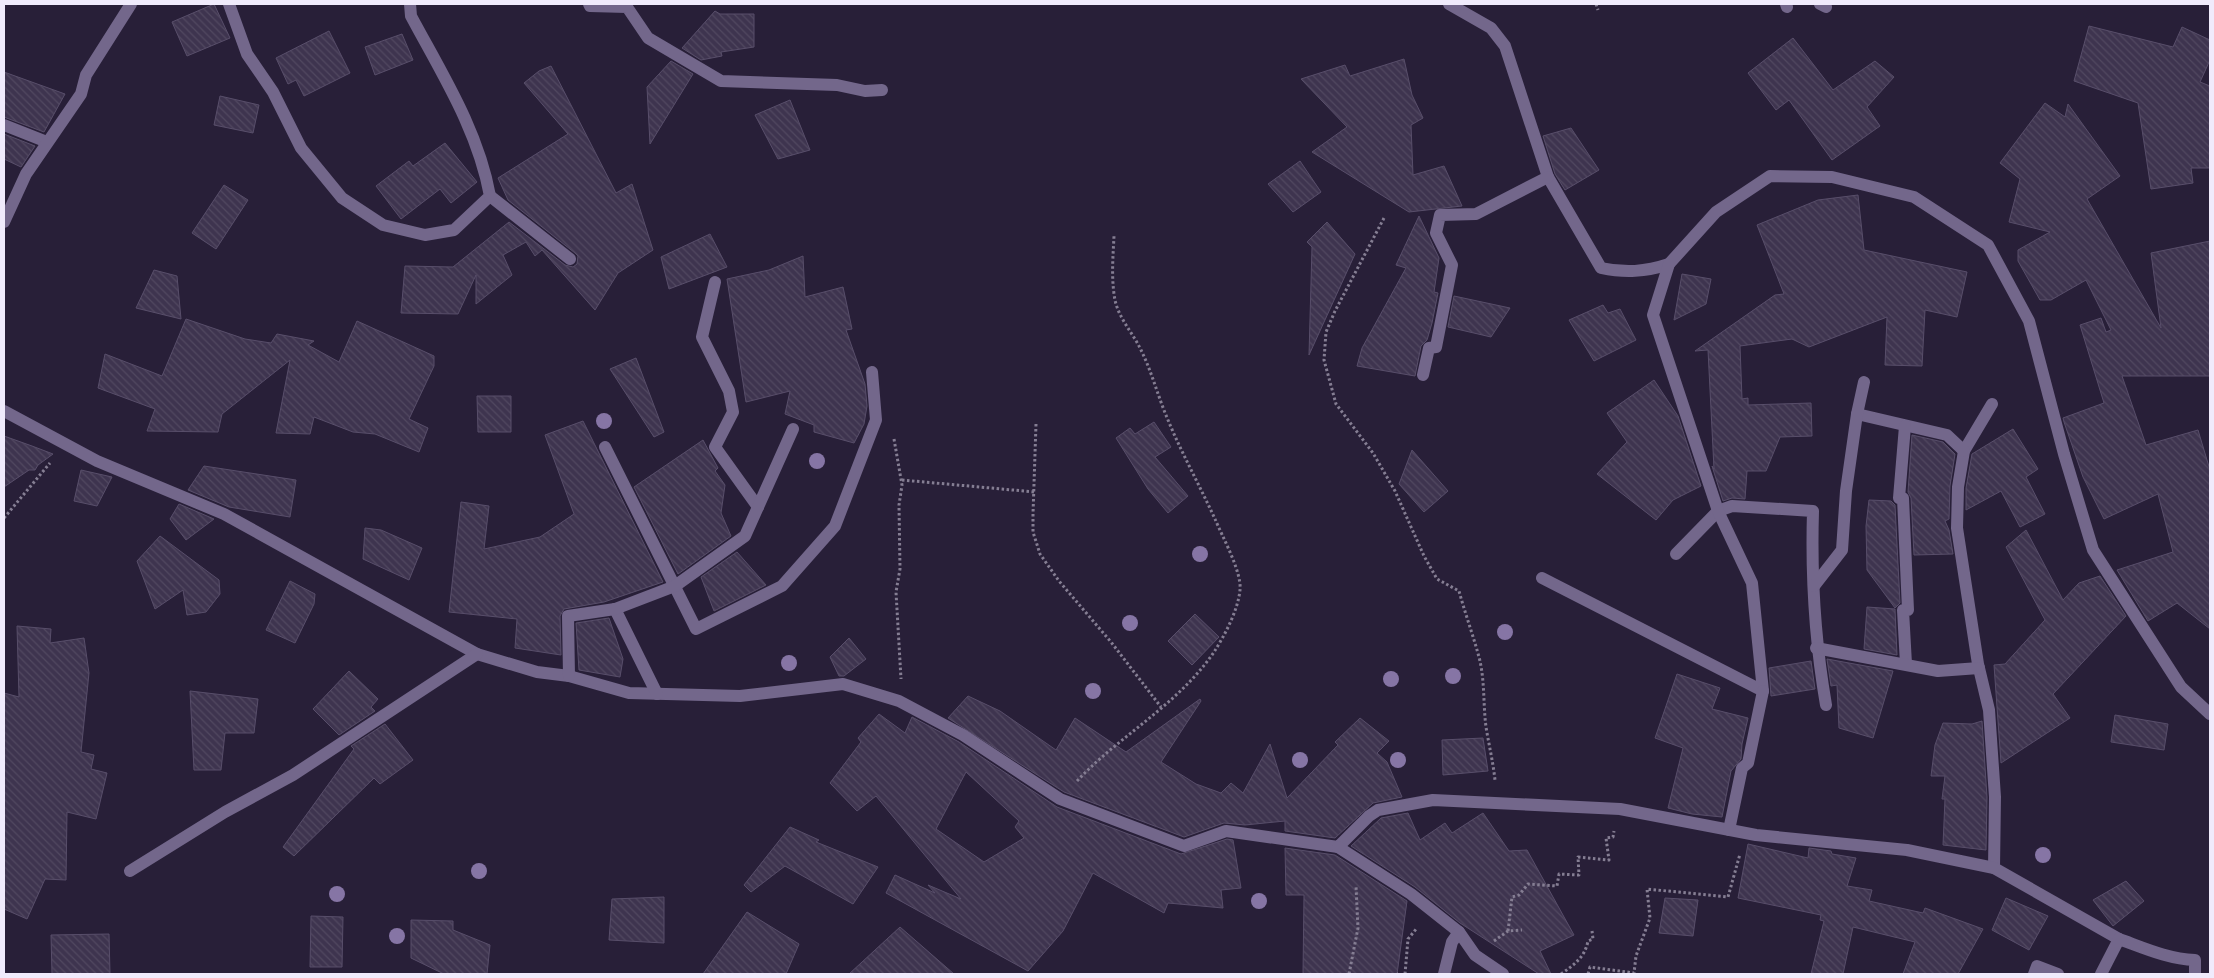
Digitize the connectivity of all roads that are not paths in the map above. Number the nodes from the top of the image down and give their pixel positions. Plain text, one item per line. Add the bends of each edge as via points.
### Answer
1 (131, 4) edge
2 (229, 4) edge
3 (410, 4) edge
4 (589, 4) edge
5 (1449, 4) edge
6 (882, 90) dead end
7 (4, 125) edge
8 (47, 142) junction
9 (1548, 177) junction
10 (490, 196) junction
11 (4, 222) edge
12 (570, 259) dead end
13 (1669, 264) junction
14 (715, 282) dead end
15 (872, 372) dead end
16 (1424, 375) dead end
17 (1864, 382) dead end
18 (1992, 404) dead end
19 (4, 411) edge
20 (1856, 414) junction
21 (1904, 426) junction
22 (793, 429) dead end
23 (605, 447) dead end
24 (1964, 451) junction
25 (758, 507) junction
26 (1718, 511) junction
27 (1676, 554) dead end
28 (1542, 578) dead end
29 (675, 586) junction
30 (1814, 586) junction
31 (615, 609) junction
32 (1816, 648) junction
33 (477, 654) junction
34 (1906, 664) junction
35 (1979, 668) junction
36 (568, 676) junction
37 (1763, 692) junction
38 (657, 694) junction
39 (1826, 705) dead end
40 (2210, 714) edge
41 (1729, 830) junction
42 (1338, 847) junction
43 (1994, 868) junction
44 (130, 871) dead end
45 (1459, 932) junction
46 (2119, 939) junction
47 (1444, 974) edge
48 (1503, 974) edge
49 (2034, 974) edge
50 (2058, 974) edge
51 (2100, 974) edge
52 (2195, 974) edge

1 - 8 street via 86,75 81,94
2 - 10 street via 247,54 273,92 301,148 342,198 383,225 425,235 454,230
3 - 10 street via 411,16 467,121
4 - 6 street via 627,7 648,38 721,81
5 - 9 street via 1491,28 1505,46
7 - 8 street
8 - 11 street via 26,174
9 - 13 street via 1601,268 1624,273
9 - 16 street via 1476,214 1440,215 1436,233 1452,265 1436,347 1429,348
10 - 12 street
13 - 26 street via 1653,315
13 - 40 street via 1716,212 1770,176 1832,177 1914,197 1988,244 2028,321 2093,550 2181,687
14 - 25 street via 702,337 729,391 733,412 715,448
15 - 29 street via 876,420 835,526 782,586 696,629
17 - 20 street
18 - 24 street
19 - 33 street via 98,461 224,514
20 - 21 street
20 - 30 street via 1842,550
21 - 24 street via 1947,435
21 - 34 street via 1900,498 1903,498 1908,610 1904,610
22 - 25 street
23 - 29 street
24 - 35 street via 1957,494 1957,528
25 - 29 street via 745,536
26 - 27 street
26 - 30 street via 1732,506 1813,512
26 - 37 street via 1752,583
28 - 37 street
29 - 31 street
30 - 32 street
31 - 36 street via 568,616
31 - 38 street
32 - 34 street
32 - 39 street
33 - 36 street via 537,672
33 - 44 street via 293,774 209,821
34 - 35 street via 1938,671
35 - 43 street via 1989,710 1995,797
36 - 38 street via 629,693
37 - 41 street
38 - 42 street via 740,696 843,684 899,702 963,735 1060,799 1184,846 1226,831
41 - 42 street via 1620,809 1433,800 1388,807 1369,816
41 - 43 street via 1907,850
42 - 45 street
43 - 46 street
45 - 47 street via 1452,942
45 - 48 street via 1475,955
46 - 51 street
46 - 52 street via 2158,954 2195,960
49 - 50 street via 2037,966

